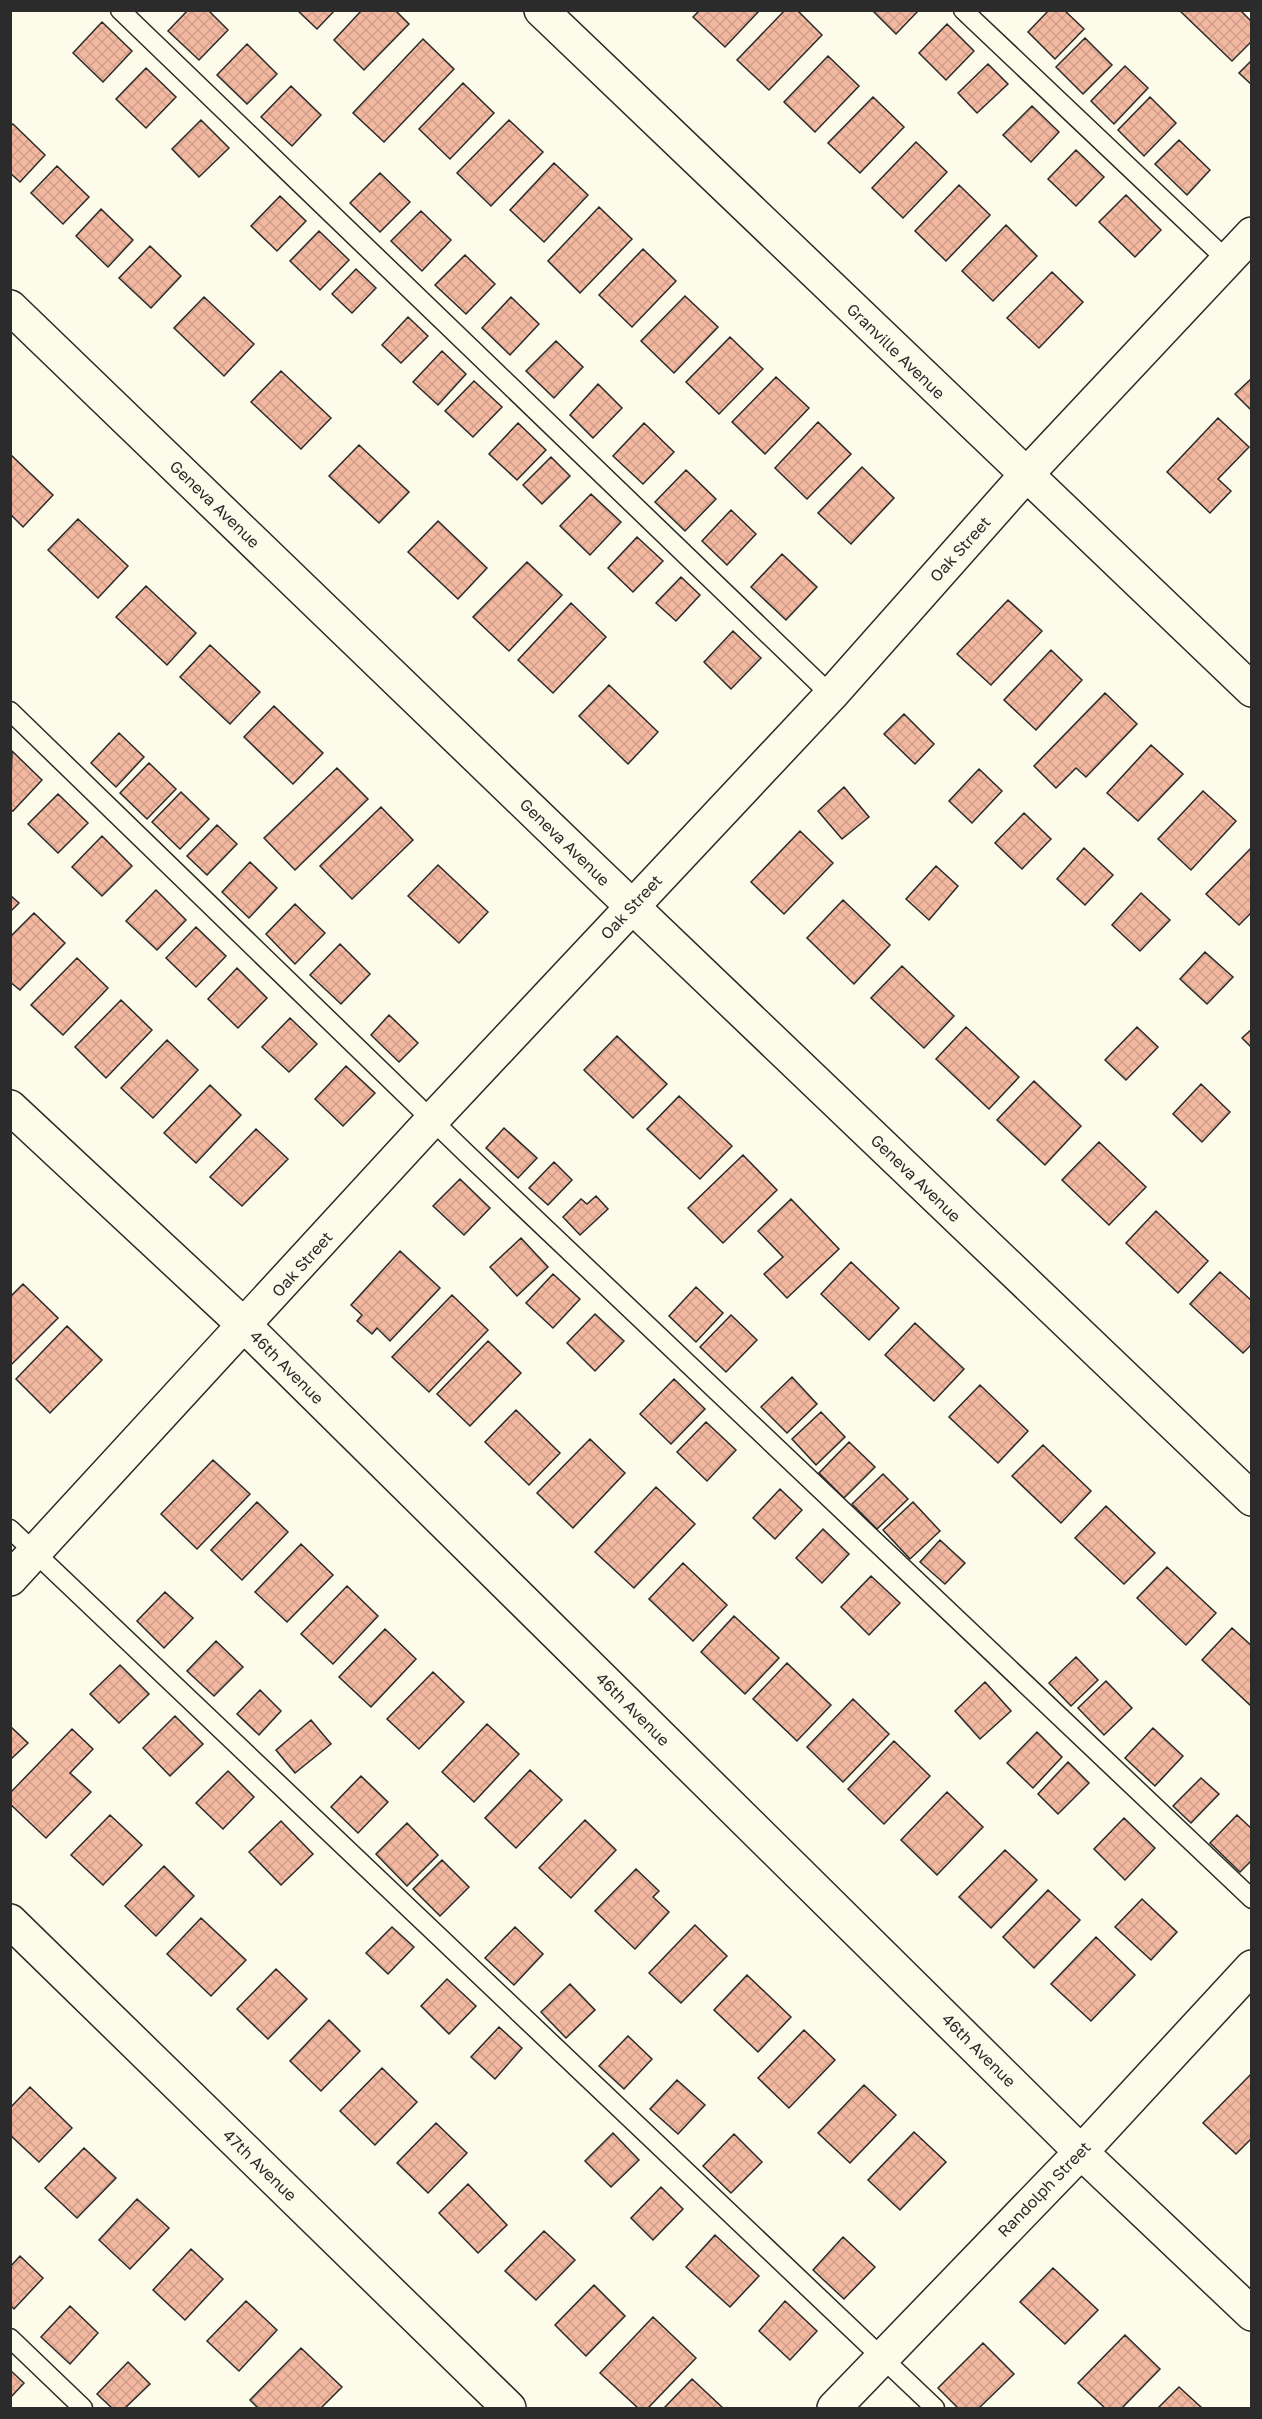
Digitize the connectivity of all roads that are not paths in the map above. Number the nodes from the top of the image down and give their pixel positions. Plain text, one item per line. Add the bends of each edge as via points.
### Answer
1 (120, 10) edge
2 (542, 10) edge
3 (963, 10) edge
4 (1251, 234) edge
5 (1227, 261) junction
6 (10, 307) edge
7 (1026, 475) junction
8 (1251, 690) edge
9 (831, 694) junction
10 (10, 711) edge
11 (632, 906) junction
12 (10, 1107) edge
13 (433, 1119) junction
14 (245, 1326) junction
15 (1251, 1498) edge
16 (10, 1529) edge
17 (35, 1552) junction
18 (10, 1579) edge
19 (1251, 1899) edge
20 (10, 1921) edge
21 (1251, 1967) edge
22 (1081, 2152) junction
23 (1251, 2314) edge
24 (10, 2338) edge
25 (881, 2357) junction
26 (83, 2409) edge
27 (509, 2409) edge
28 (834, 2409) edge
29 (934, 2409) edge

1 - 9 lane
2 - 7 street, Granville Avenue
3 - 5 lane
4 - 5 street, Oak Street
5 - 7 street, Oak Street
6 - 11 street, Geneva Avenue
7 - 8 street, Granville Avenue
7 - 9 street, Oak Street
9 - 11 street, Oak Street
10 - 13 lane
11 - 13 street, Oak Street
11 - 15 street, Geneva Avenue
12 - 14 street, 46th Avenue
13 - 14 street, Oak Street
13 - 19 lane
14 - 17 street, Oak Street
14 - 22 street, 46th Avenue
16 - 17 lane
17 - 18 street, Oak Street
17 - 25 lane
20 - 27 street, 47th Avenue
21 - 22 street, Randolph Street
22 - 23 street, 46th Avenue
22 - 25 street, Randolph Street
24 - 26 lane
25 - 28 street, Randolph Street
25 - 29 lane

